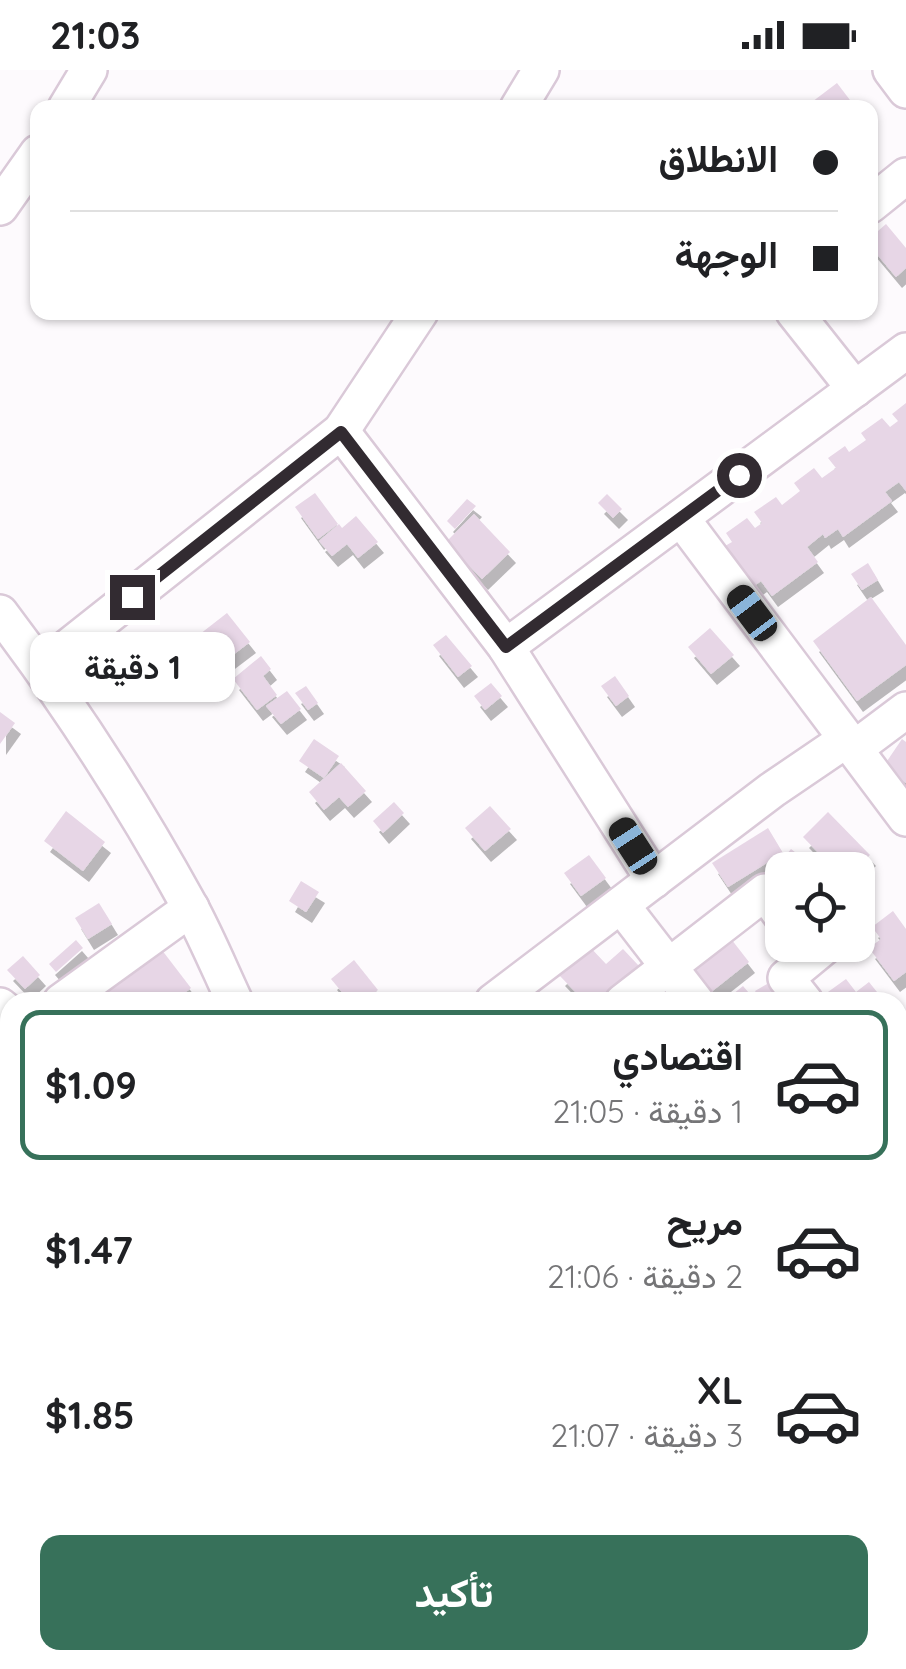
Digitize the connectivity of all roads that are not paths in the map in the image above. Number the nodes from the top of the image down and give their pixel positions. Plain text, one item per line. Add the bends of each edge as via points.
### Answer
1 (89, 70) edge
2 (542, 70) edge
3 (71, 100) edge
4 (523, 100) edge
5 (30, 164) edge
6 (906, 176) edge
7 (878, 199) edge
8 (0, 207) edge
9 (415, 320) edge
10 (800, 320) edge
11 (906, 352) edge
12 (856, 389) junction
13 (341, 432) junction
14 (681, 518) junction
15 (0, 613) edge
16 (506, 647) junction
17 (42, 668) junction
18 (906, 710) edge
19 (850, 744) junction
20 (906, 818) edge
21 (654, 880) junction
22 (765, 892) edge
23 (621, 905) junction
24 (190, 908) junction
25 (801, 962) edge
26 (669, 967) junction
27 (75, 992) edge
28 (230, 992) edge
29 (506, 992) edge
30 (636, 992) edge
31 (688, 992) edge
32 (797, 992) edge

1 - 3 street
2 - 4 street
5 - 8 street
6 - 7 street
9 - 13 street
10 - 12 street
11 - 12 street
12 - 14 street
13 - 16 street
13 - 17 street
14 - 16 street
14 - 19 street
15 - 17 street
16 - 21 street
17 - 24 street
18 - 19 street
19 - 20 street
19 - 21 street via 772,790
21 - 23 street
22 - 26 street
23 - 26 street
23 - 29 street
24 - 27 street
24 - 28 street
25 - 32 street via 786,978
26 - 30 street
26 - 31 street

